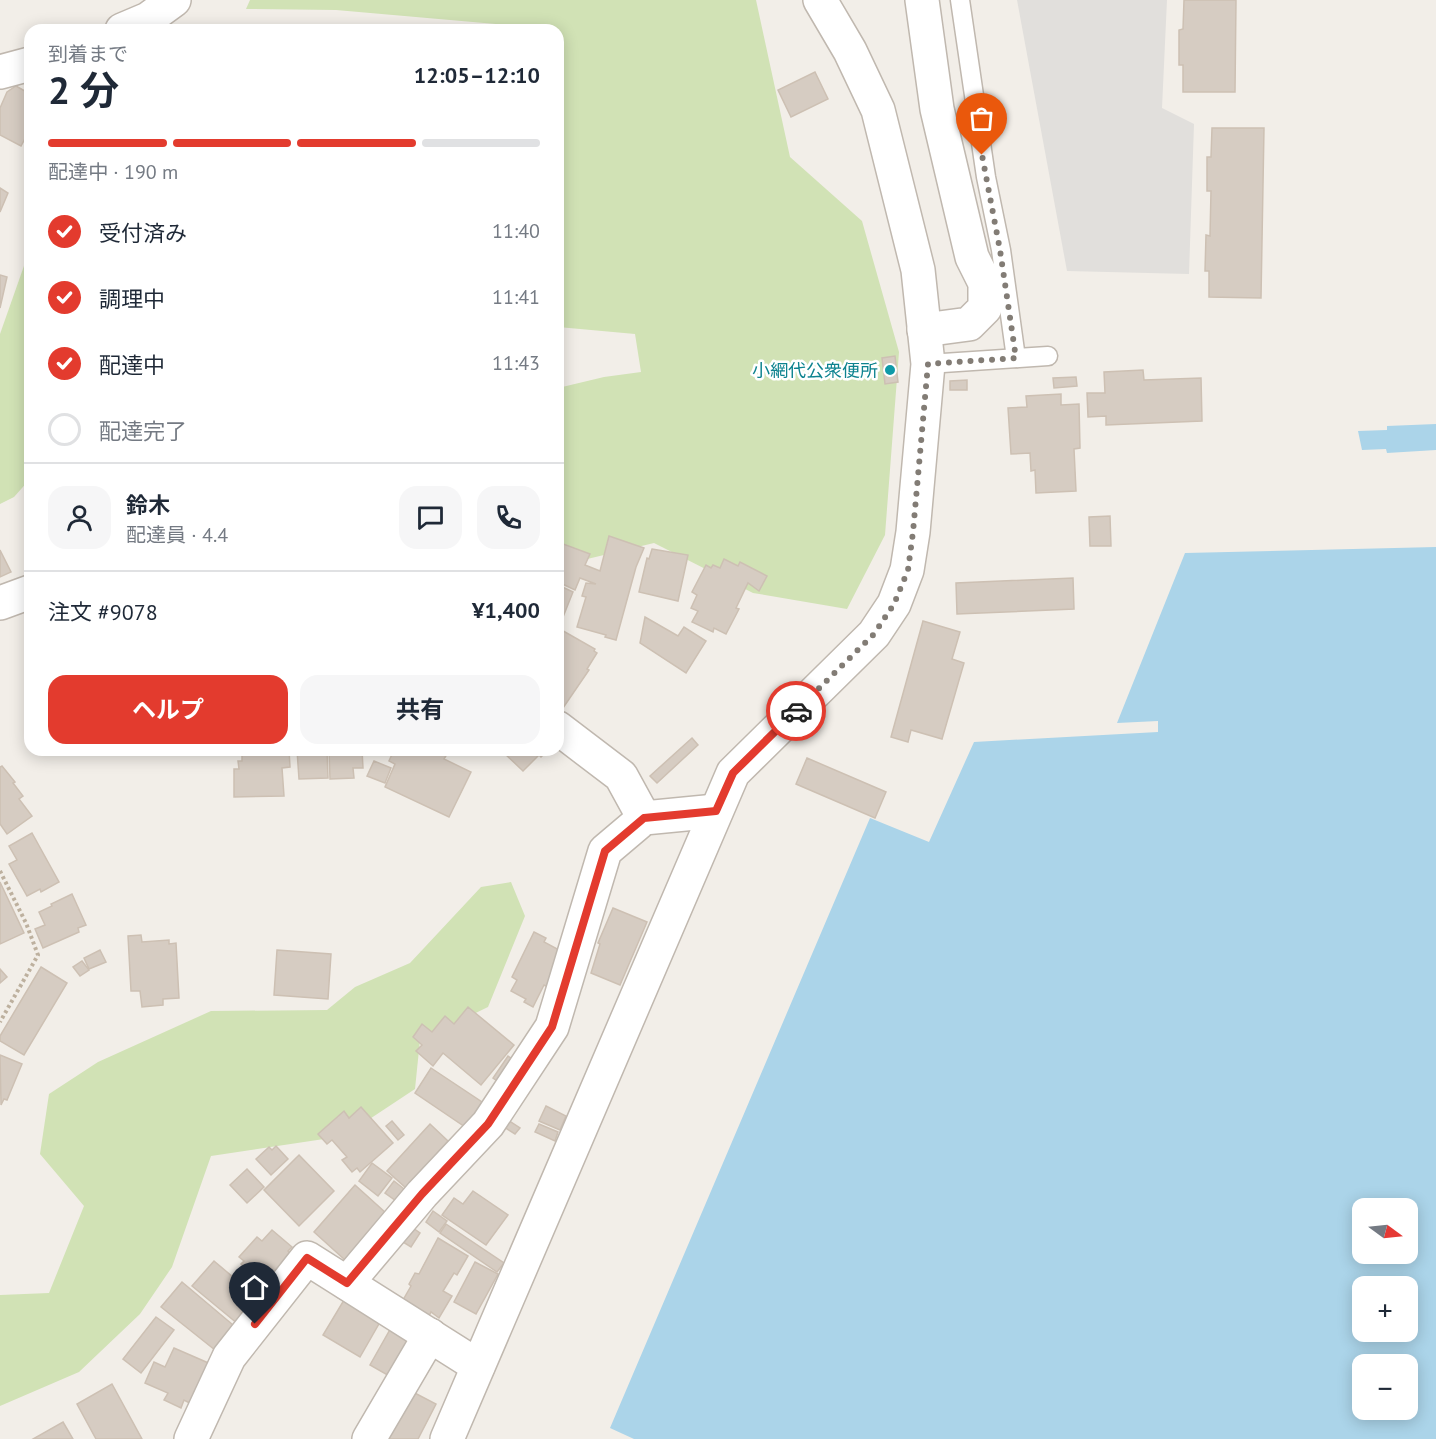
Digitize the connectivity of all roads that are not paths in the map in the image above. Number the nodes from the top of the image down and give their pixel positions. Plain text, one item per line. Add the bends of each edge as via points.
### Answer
1 (174, 0) edge
2 (820, 0) edge
3 (922, 0) edge
4 (960, 0) edge
5 (136, 24) edge
6 (24, 66) edge
7 (0, 72) edge
8 (924, 330) junction
9 (1048, 356) dead end
10 (1016, 358) junction
11 (928, 364) junction
12 (24, 594) edge
13 (0, 603) edge
14 (564, 733) edge
15 (716, 811) junction
16 (644, 818) junction
17 (347, 1283) junction
18 (430, 1335) junction
19 (478, 1366) junction
20 (191, 1439) edge
21 (369, 1439) edge
22 (447, 1439) edge

1 - 5 street
2 - 8 street via 878,110 918,270
3 - 8 street via 937,109 972,257 985,283 985,308 969,324
4 - 10 lane
6 - 7 street
8 - 11 street
9 - 10 lane
10 - 11 lane
11 - 15 street via 908,570 894,604 874,634 733,773
12 - 13 street
14 - 16 street via 621,776
15 - 16 street
15 - 19 street
16 - 17 street via 605,851 552,1027 488,1124
17 - 18 street
17 - 20 street via 307,1258 229,1356
18 - 19 street
18 - 21 street
19 - 22 street

